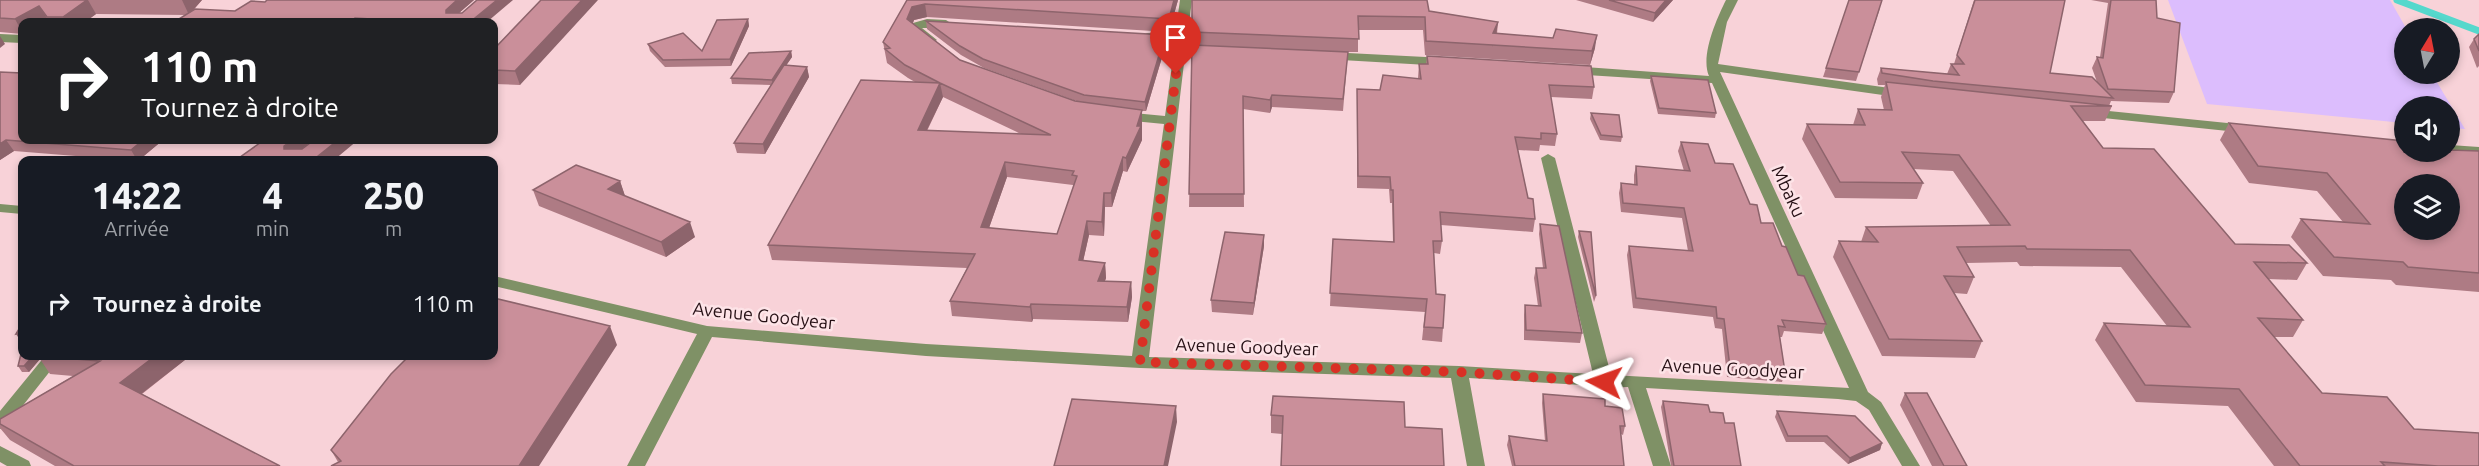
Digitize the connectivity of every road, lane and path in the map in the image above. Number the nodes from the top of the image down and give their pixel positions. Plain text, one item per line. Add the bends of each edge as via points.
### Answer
1 (1186, 0) edge
2 (1732, 0) edge
3 (961, 25) edge
4 (1133, 36) edge
5 (0, 38) edge
6 (18, 39) edge
7 (1179, 45) junction
8 (943, 49) edge
9 (1227, 51) edge
10 (1317, 56) edge
11 (1459, 62) edge
12 (1559, 69) edge
13 (1714, 74) junction
14 (1919, 96) edge
15 (2077, 112) edge
16 (1110, 115) edge
17 (1171, 121) junction
18 (2258, 130) edge
19 (2460, 149) edge
20 (2479, 152) edge
21 (1548, 158) dead end
22 (0, 208) edge
23 (18, 210) edge
24 (498, 282) edge
25 (707, 331) junction
26 (51, 360) edge
27 (1140, 362) junction
28 (1459, 372) junction
29 (1604, 382) junction
30 (1635, 382) junction
31 (1861, 396) junction
32 (0, 423) edge
33 (0, 453) edge
34 (22, 466) edge
35 (636, 466) edge
36 (1476, 466) edge
37 (1662, 466) edge
38 (1911, 466) edge

1 - 7 street
2 - 13 street via 1721,22
3 - 8 street via 917,26 916,30
4 - 7 street
5 - 6 street
7 - 9 street
7 - 17 street
10 - 11 street
12 - 13 street
13 - 14 street
13 - 31 street, Mbaku
15 - 18 street
16 - 17 street
17 - 27 street
19 - 20 street
21 - 29 street
22 - 23 street
24 - 25 street, Avenue Goodyear
25 - 27 street, Avenue Goodyear via 926,350
25 - 35 street
26 - 32 street
27 - 28 street, Avenue Goodyear
28 - 29 street, Avenue Goodyear
28 - 36 street
29 - 30 street, Avenue Goodyear
30 - 31 street, Avenue Goodyear
30 - 37 street
31 - 38 street, Mbaku via 1875,406
33 - 34 street

